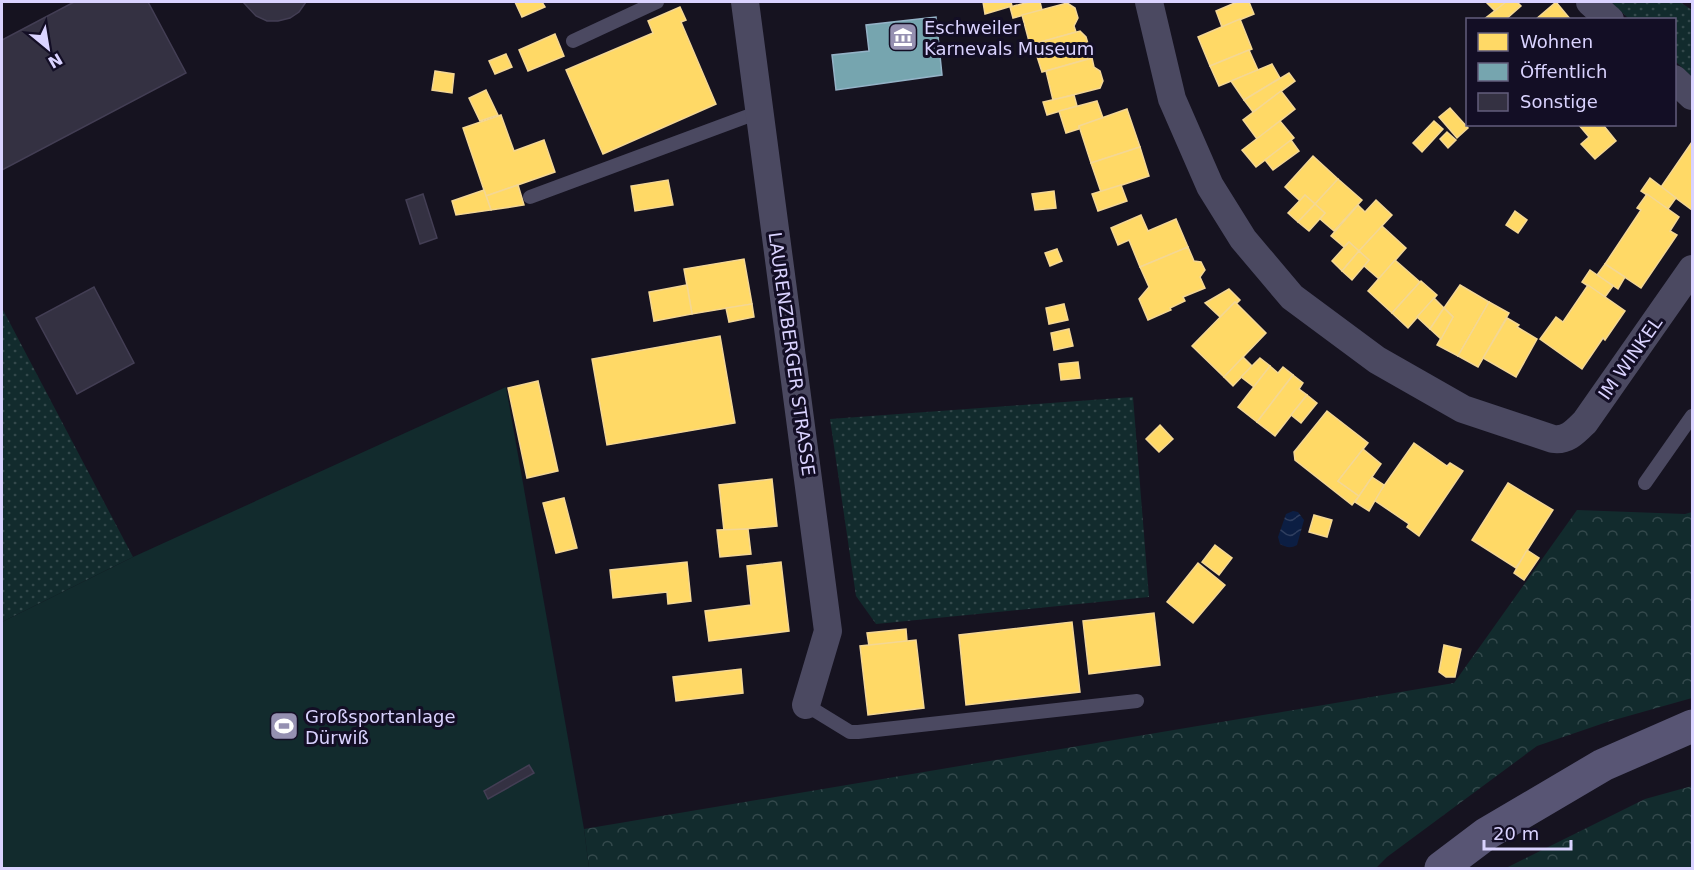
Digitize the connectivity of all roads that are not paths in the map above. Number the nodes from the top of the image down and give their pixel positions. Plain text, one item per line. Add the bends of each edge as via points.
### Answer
1 (657, 2) edge
2 (745, 2) edge
3 (1149, 2) edge
4 (1590, 2) edge
5 (1608, 18) edge
6 (573, 40) dead end
7 (1676, 81) edge
8 (1692, 96) edge
9 (759, 112) junction
10 (530, 196) dead end
11 (1692, 269) edge
12 (1692, 416) edge
13 (1645, 483) dead end
14 (1137, 701) dead end
15 (806, 705) joint
16 (1692, 726) edge
17 (1441, 868) edge

1 - 6 lane
2 - 9 street, LAURENZBERGER STRASSE
3 - 11 street, IM WINKEL via 1172,99 1210,186 1243,239 1292,297 1377,360 1464,409 1553,439 1574,434
4 - 5 street
7 - 8 street
9 - 10 lane
9 - 15 street, LAURENZBERGER STRASSE via 828,632
12 - 13 lane
14 - 15 lane via 858,732 850,732
16 - 17 main road via 1603,765 1486,834

